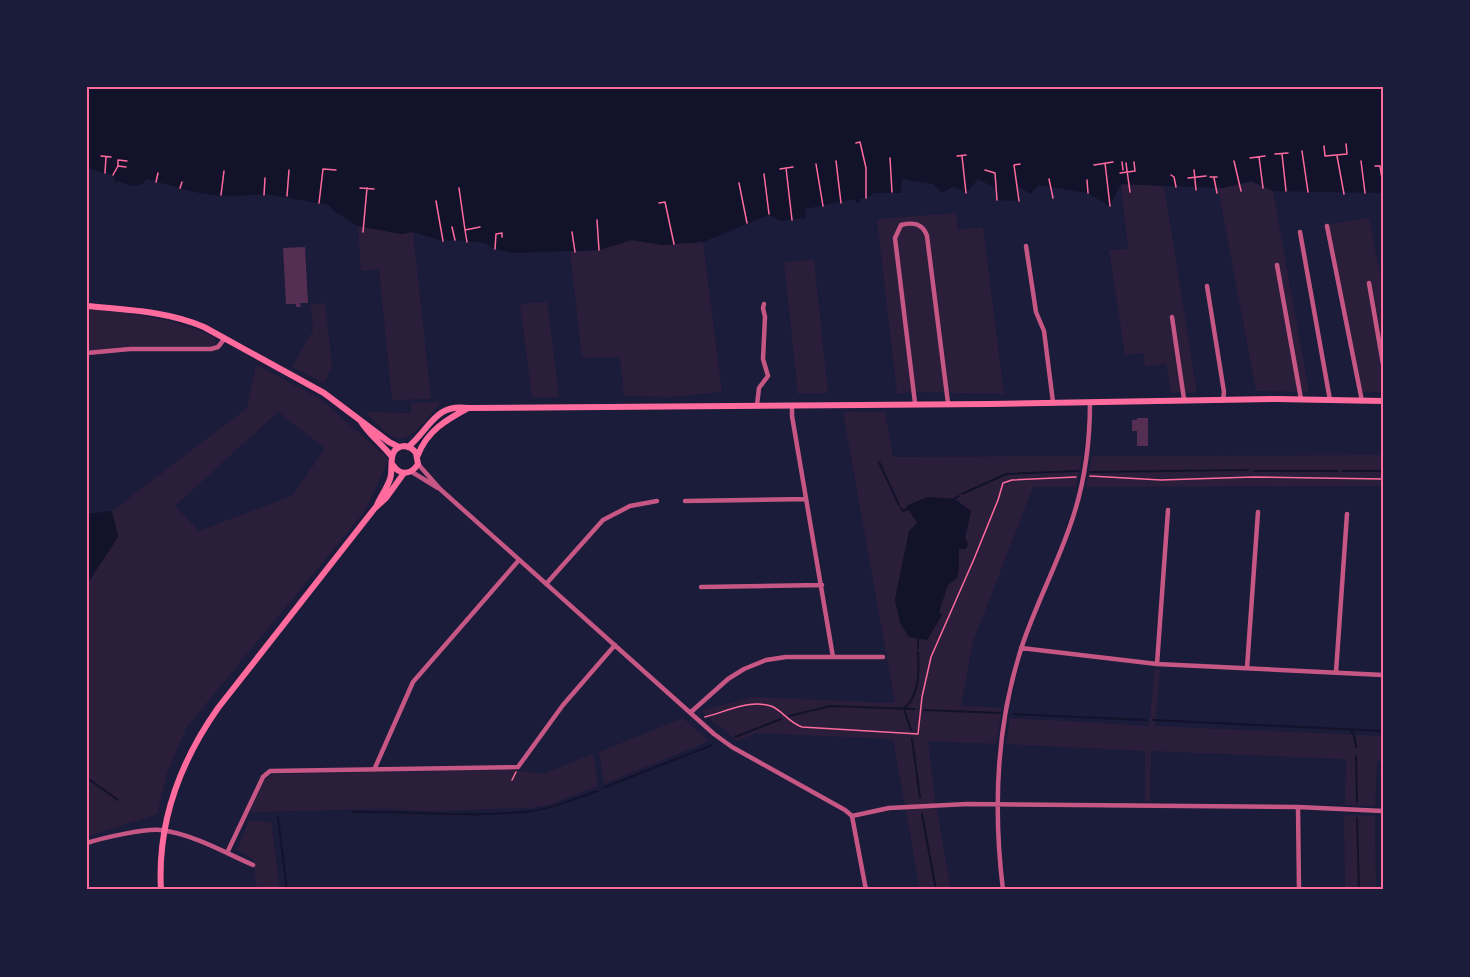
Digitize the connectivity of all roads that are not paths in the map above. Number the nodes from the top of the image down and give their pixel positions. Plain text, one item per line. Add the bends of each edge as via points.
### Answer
1 (1327, 226) dead end
2 (1300, 232) dead end
3 (1026, 246) dead end
4 (1277, 265) dead end
5 (1369, 283) dead end
6 (1207, 286) dead end
7 (764, 304) dead end
8 (87, 306) edge
9 (1172, 317) dead end
10 (225, 338) junction
11 (87, 353) edge
12 (1383, 364) edge
13 (1184, 399) junction
14 (1301, 399) junction
15 (1223, 400) junction
16 (1330, 400) junction
17 (1383, 400) edge
18 (1362, 401) junction
19 (1053, 402) junction
20 (1090, 402) junction
21 (915, 403) junction
22 (948, 403) junction
23 (792, 404) junction
24 (757, 405) junction
25 (468, 408) junction
26 (360, 419) junction
27 (399, 447) junction
28 (408, 447) junction
29 (418, 456) junction
30 (392, 457) junction
31 (418, 464) junction
32 (393, 465) junction
33 (412, 471) junction
34 (404, 473) junction
35 (440, 489) junction
36 (806, 499) junction
37 (657, 501) dead end
38 (685, 501) dead end
39 (375, 508) junction
40 (1168, 510) dead end
41 (1258, 512) dead end
42 (1347, 513) dead end
43 (519, 560) junction
44 (546, 584) junction
45 (822, 585) junction
46 (700, 587) dead end
47 (615, 645) junction
48 (1021, 648) junction
49 (833, 657) junction
50 (883, 657) dead end
51 (1157, 664) junction
52 (1247, 668) junction
53 (1336, 672) junction
54 (1383, 675) edge
55 (692, 712) junction
56 (374, 770) junction
57 (997, 804) junction
58 (1298, 807) junction
59 (1383, 811) edge
60 (852, 816) junction
61 (164, 830) junction
62 (87, 843) edge
63 (227, 853) junction
64 (253, 865) dead end
65 (161, 890) edge
66 (866, 890) edge
67 (1003, 890) edge
68 (1299, 890) edge

1 - 18 street
2 - 16 street
3 - 19 street via 1036,312 1044,331
4 - 14 street
5 - 12 street
6 - 15 street
7 - 24 street via 763,359 768,376 759,388
8 - 10 main road via 168,315
9 - 13 street
10 - 11 street via 218,347 210,349 147,348
10 - 26 main road via 314,387
13 - 15 main road
13 - 20 main road
14 - 15 main road
14 - 16 main road
16 - 18 main road
17 - 18 main road
19 - 20 main road
19 - 22 main road
20 - 48 street via 1084,476 1071,524
21 - 22 main road
21 - 22 street via 895,238 901,225 910,223 919,225 927,236
21 - 23 main road
23 - 24 main road
23 - 36 street
24 - 25 main road
25 - 28 main road via 444,410
25 - 29 main road via 437,427 422,444
26 - 27 main road
26 - 30 main road
27 - 28 main road
27 - 30 main road
28 - 29 main road
29 - 31 main road
30 - 32 main road
31 - 33 main road
31 - 35 street
32 - 34 main road
32 - 39 main road via 391,478
33 - 34 main road
33 - 35 street
34 - 39 main road
35 - 43 street
36 - 38 street
36 - 45 street
37 - 44 street via 630,506 603,520
39 - 61 main road via 200,734 177,779
40 - 51 street
41 - 52 street
42 - 53 street
43 - 44 street
43 - 56 street via 413,682
44 - 47 street
45 - 46 street
45 - 49 street
47 - 55 street
47 - 56 street via 563,705 518,767
48 - 51 street
48 - 57 street via 1002,737
49 - 50 street
49 - 55 street via 774,658 753,664 720,685
51 - 52 street
52 - 53 street
53 - 54 street
55 - 60 street via 732,747
56 - 63 street via 270,771 263,777
57 - 58 street
57 - 60 street via 916,806
57 - 67 street
58 - 59 street
58 - 68 street
60 - 66 street
61 - 62 street
61 - 63 street
61 - 65 main road
63 - 64 street

